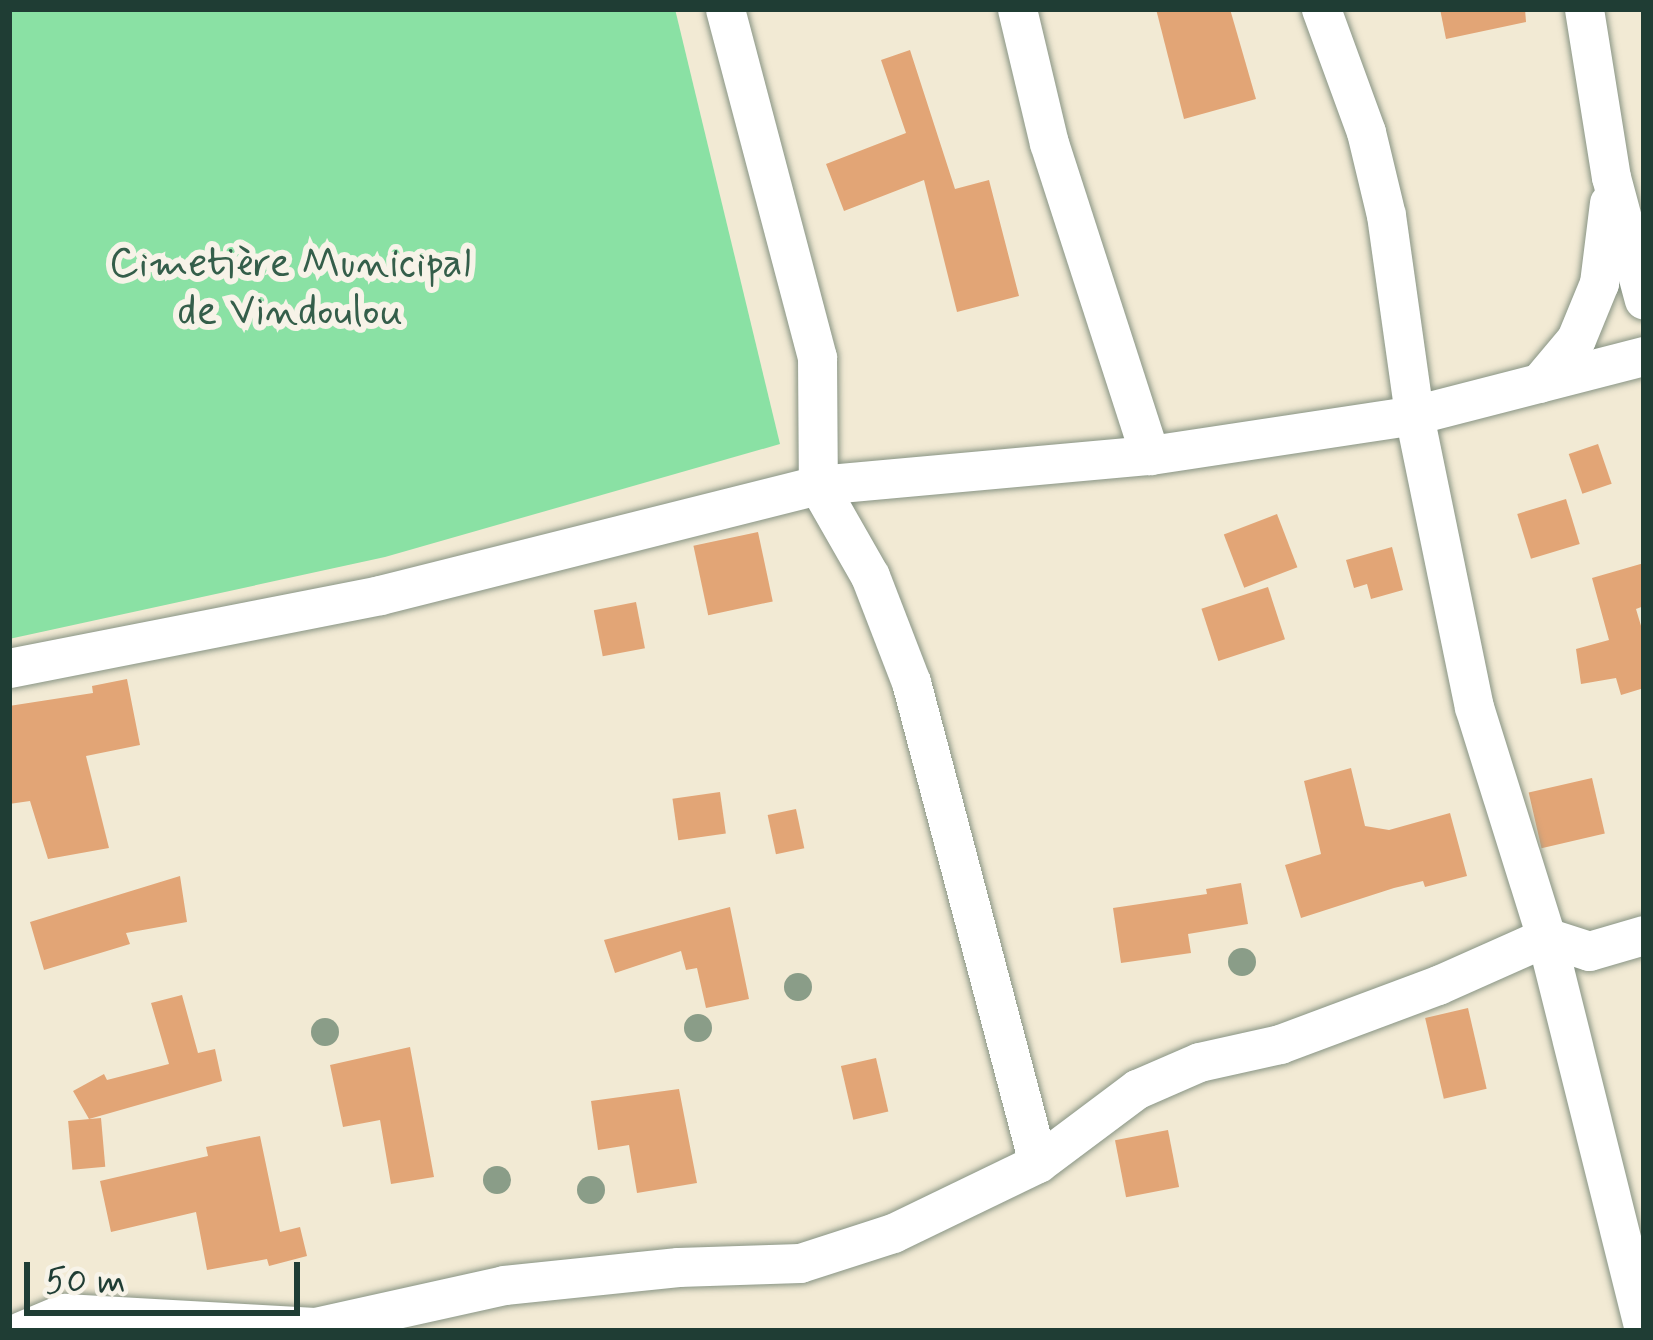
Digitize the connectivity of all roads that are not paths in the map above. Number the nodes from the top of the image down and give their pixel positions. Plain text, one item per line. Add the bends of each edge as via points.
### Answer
1 (725, 9) edge
2 (1017, 9) edge
3 (1321, 9) edge
4 (1584, 9) edge
5 (1611, 177) junction
6 (1644, 300) edge
7 (1644, 356) edge
8 (1539, 382) junction
9 (1414, 415) junction
10 (1150, 455) junction
11 (818, 485) junction
12 (9, 668) edge
13 (1644, 935) edge
14 (1546, 937) junction
15 (1038, 1162) junction
16 (126, 1325) edge
17 (21, 1331) edge
18 (1644, 1331) edge

1 - 11 street via 817,357
2 - 10 street via 1049,143
3 - 9 street via 1386,215
4 - 5 street
5 - 6 street
5 - 8 street via 1599,284 1576,339
7 - 8 street
8 - 9 street
9 - 10 street
9 - 14 street via 1474,707
10 - 11 street
11 - 12 street via 380,595
11 - 15 street via 869,576 911,682
13 - 14 street via 1589,951
14 - 15 street via 1378,1008 1137,1089
14 - 18 street
15 - 16 street via 893,1233 800,1263 504,1285 315,1327
16 - 17 street via 64,1313

